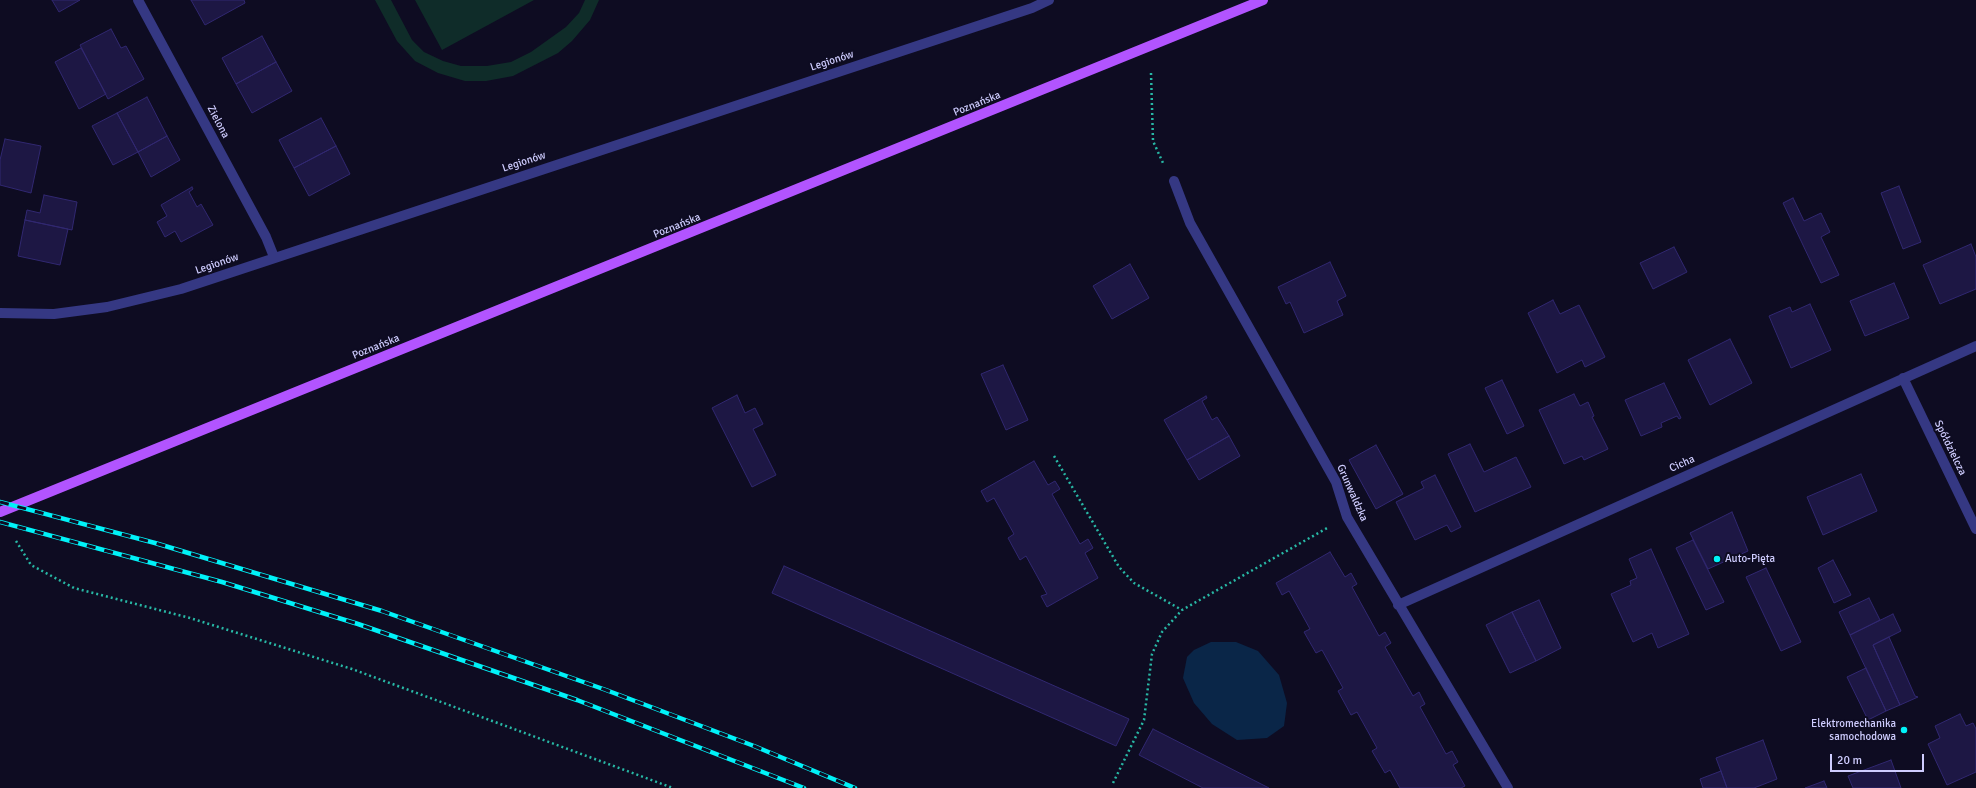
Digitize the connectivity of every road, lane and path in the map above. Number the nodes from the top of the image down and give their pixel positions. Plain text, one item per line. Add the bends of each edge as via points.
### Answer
1 (138, 0) edge
2 (1049, 0) edge
3 (1263, 0) edge
4 (1150, 73) dead end
5 (1174, 181) joint
6 (274, 257) junction
7 (0, 313) edge
8 (1976, 346) edge
9 (1903, 378) junction
10 (1054, 456) dead end
11 (0, 512) edge
12 (1347, 516) junction
13 (1976, 529) edge
14 (16, 541) dead end
15 (1398, 605) junction
16 (1182, 610) junction
17 (1113, 783) dead end
18 (673, 788) edge
19 (1508, 788) edge

1 - 6 street, Zielona via 262,230
2 - 6 street, Legionów via 1024,11
3 - 11 main road, Poznańska
4 - 5 path via 1153,141
5 - 12 street, Grunwaldzka via 1190,223 1336,482
6 - 7 street, Legionów via 180,289 107,307 54,314
8 - 9 street, Cicha
9 - 13 street, Spółdzielcza
9 - 15 street, Cicha
10 - 16 path via 1119,567 1134,583
12 - 15 street, Grunwaldzka
12 - 16 path
14 - 18 path via 31,565 74,588 190,618 352,670
15 - 19 street, Grunwaldzka
16 - 17 path via 1162,632 1152,654 1144,720

